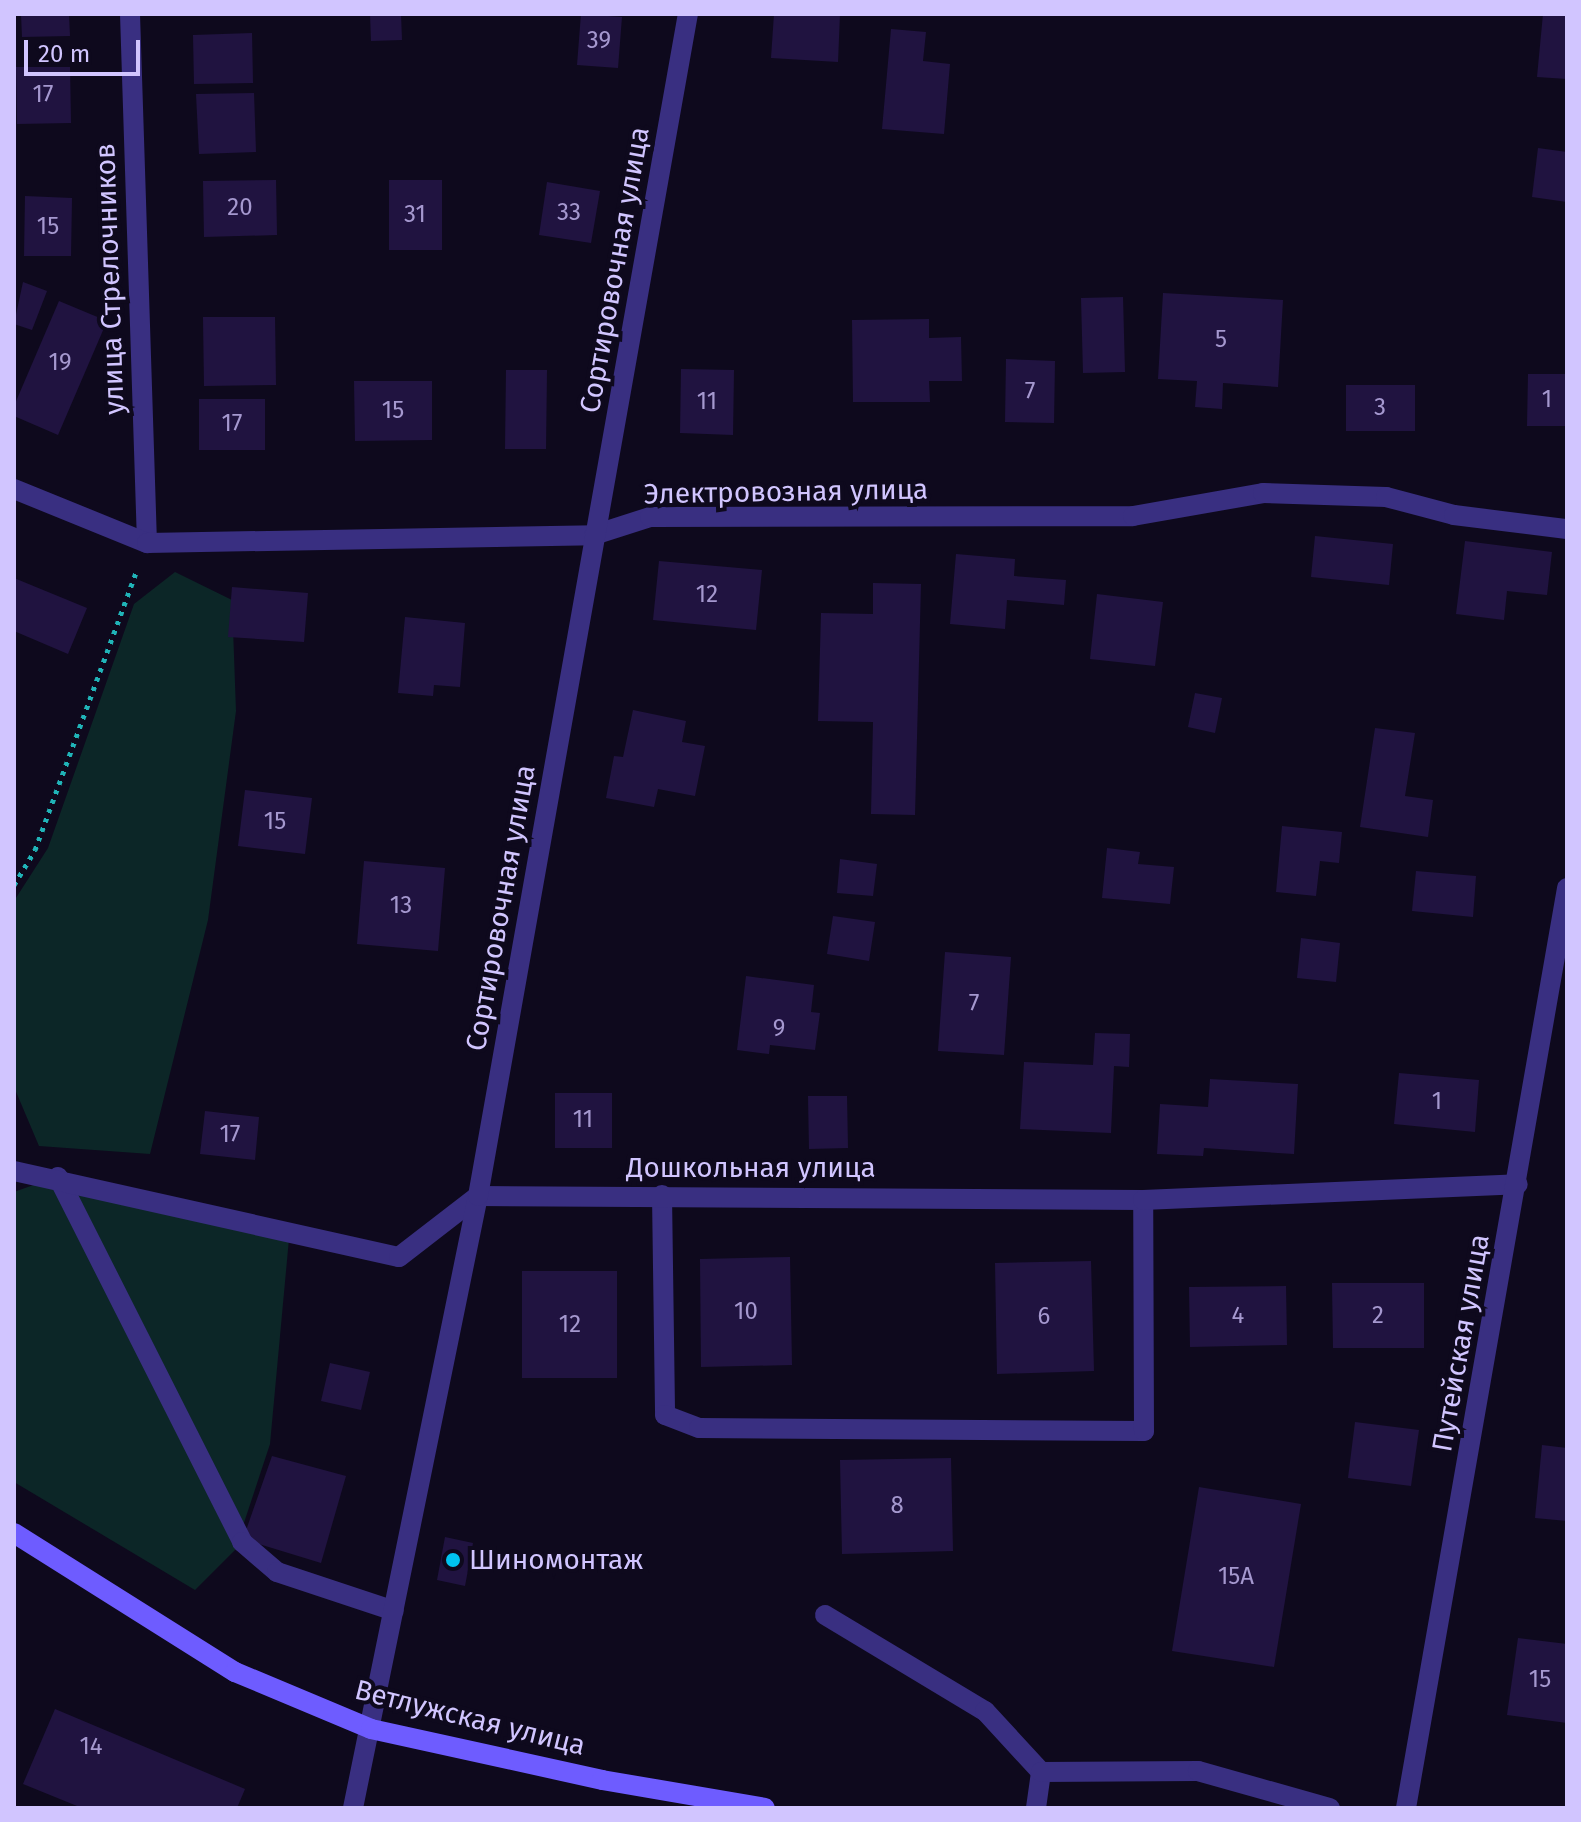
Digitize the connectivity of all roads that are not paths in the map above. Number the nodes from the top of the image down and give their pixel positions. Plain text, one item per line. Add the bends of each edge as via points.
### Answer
1 (130, 14) edge
2 (688, 14) edge
3 (14, 489) edge
4 (1567, 529) edge
5 (594, 535) junction
6 (147, 543) junction
7 (1567, 888) edge
8 (14, 1171) edge
9 (58, 1177) junction
10 (1518, 1184) junction
11 (662, 1195) junction
12 (478, 1196) junction
13 (1143, 1200) junction
14 (14, 1533) edge
15 (394, 1611) junction
16 (825, 1615) dead end
17 (371, 1729) junction
18 (1041, 1772) junction
19 (1264, 1799) edge
20 (353, 1808) edge
21 (765, 1808) edge
22 (1036, 1808) edge
23 (1330, 1808) edge
24 (1406, 1808) edge

1 - 6 street, улица Стрелочников
2 - 5 street, Сортировочная улица
3 - 6 street, Электровозная улица
4 - 5 street, Электровозная улица via 1454,515 1386,497 1263,493 1133,516 650,517
5 - 6 street, Электровозная улица
5 - 12 street, Сортировочная улица
7 - 10 street, Путейская улица
8 - 9 street
9 - 12 street via 399,1257
9 - 15 street via 242,1542 277,1572
10 - 13 street, Дошкольная улица
10 - 24 street, Путейская улица
11 - 12 street, Дошкольная улица
11 - 13 street, Дошкольная улица
11 - 13 street via 665,1415 699,1428 1144,1431
12 - 15 street, Сортировочная улица
14 - 17 main road, Ветлужская улица via 235,1672
15 - 17 street, Сортировочная улица
16 - 18 street via 985,1711
17 - 20 street, Сортировочная улица
17 - 21 main road, Ветлужская улица via 602,1780
18 - 19 street via 1198,1771
18 - 22 street
19 - 23 street

